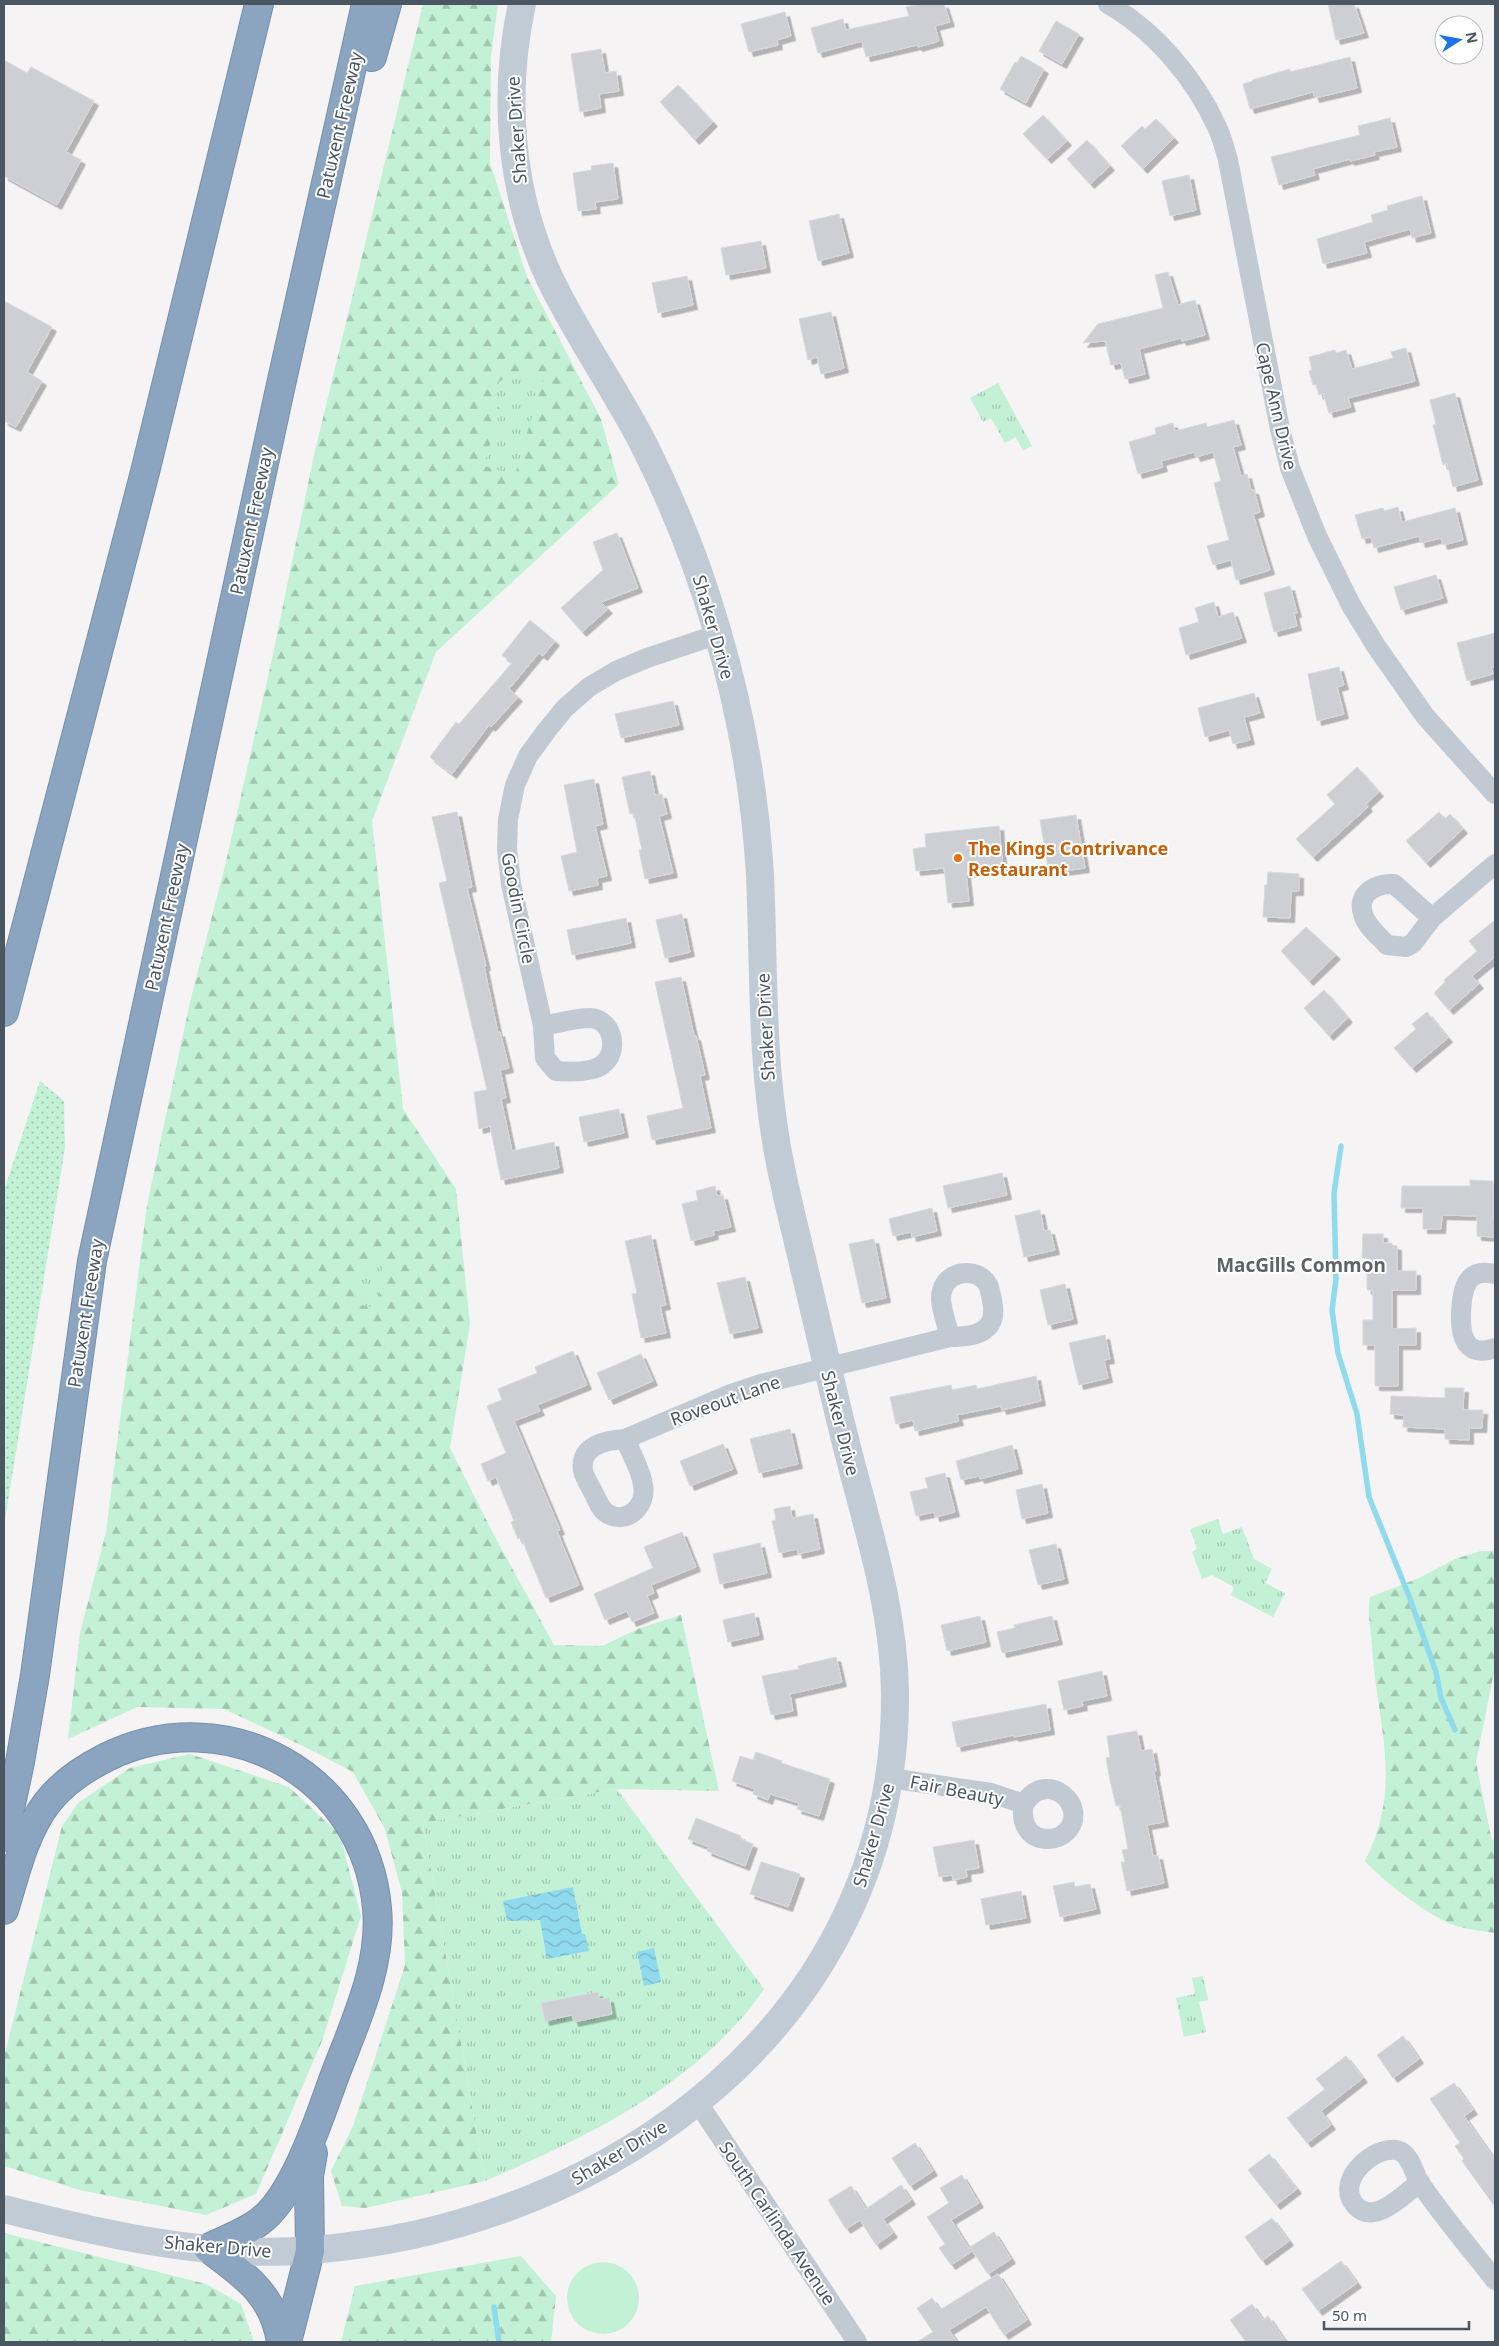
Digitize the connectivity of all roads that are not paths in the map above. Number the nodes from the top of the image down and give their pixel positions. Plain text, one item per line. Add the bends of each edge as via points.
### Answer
1 (243, 4) edge
2 (260, 4) edge
3 (366, 4) edge
4 (387, 4) edge
5 (522, 4) edge
6 (1108, 4) edge
7 (195, 270) junction
8 (280, 389) junction
9 (719, 634) junction
10 (1495, 794) edge
11 (1495, 864) edge
12 (1432, 918) dead end
13 (4, 1012) edge
14 (543, 1026) dead end
15 (1495, 1274) edge
16 (950, 1337) dead end
17 (1495, 1348) edge
18 (826, 1367) junction
19 (625, 1438) dead end
20 (890, 1778) junction
21 (1024, 1804) dead end
22 (4, 1836) edge
23 (4, 1910) edge
24 (698, 2103) junction
25 (318, 2122) junction
26 (1420, 2182) dead end
27 (4, 2209) edge
28 (208, 2248) junction
29 (310, 2250) junction
30 (1495, 2280) edge
31 (281, 2342) edge
32 (287, 2342) edge
33 (857, 2342) edge

1 - 7 highway
2 - 7 highway
3 - 8 highway, Patuxent Freeway
4 - 8 highway
5 - 9 street, Shaker Drive via 514,40 510,94 514,155 531,227 551,282 643,443 668,496
6 - 10 street, Cape Ann Drive via 1138,24 1162,48 1186,77 1217,127 1228,160 1280,429 1304,504 1332,568 1376,646 1420,708
7 - 13 highway
8 - 22 highway, Patuxent Freeway via 92,1261 34,1675
9 - 14 street, Goodin Circle via 647,658 589,687 566,708 528,756 515,785 508,819 507,849 511,884
9 - 18 street, Shaker Drive via 746,752 754,807 760,873 764,1036 771,1108 788,1204
11 - 12 street
15 - 17 street via 1480,1274 1466,1283 1462,1292 1460,1330 1469,1346 1478,1350
16 - 18 street, Roveout Lane
18 - 19 street, Roveout Lane via 731,1394
18 - 20 street, Shaker Drive via 890,1623 895,1727
20 - 21 street, Fair Beauty via 991,1793
20 - 24 street, Shaker Drive via 868,1864 851,1909 820,1964 795,2003 766,2038
23 - 25 highway via 22,1853 47,1802 67,1782 93,1764 126,1748 156,1739 191,1736 225,1740 284,1761 334,1801 350,1824 365,1854 377,1909 377,1945 369,1981
24 - 29 street, Shaker Drive via 604,2165 527,2200 398,2238
24 - 33 street, South Carlinda Avenue
25 - 28 highway via 289,2186 276,2206 261,2221
25 - 29 highway via 309,2176
26 - 30 street
27 - 28 street, Shaker Drive via 65,2224
28 - 29 street, Shaker Drive via 258,2252
28 - 31 highway via 266,2298
29 - 32 highway

